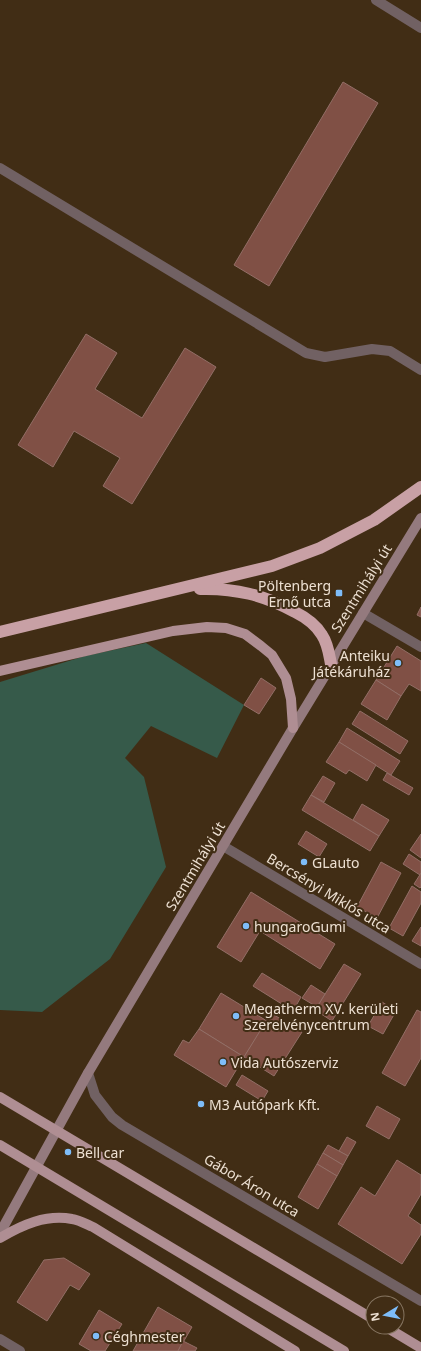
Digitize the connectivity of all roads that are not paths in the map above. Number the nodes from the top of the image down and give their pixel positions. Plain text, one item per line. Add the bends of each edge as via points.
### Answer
1 (376, 0) edge
2 (421, 28) edge
3 (0, 168) edge
4 (421, 370) edge
5 (421, 487) edge
6 (421, 518) edge
7 (177, 590) junction
8 (363, 612) junction
9 (0, 632) edge
10 (421, 647) edge
11 (331, 664) junction
12 (0, 671) edge
13 (293, 728) junction
14 (223, 846) junction
15 (421, 964) edge
16 (88, 1073) junction
17 (0, 1098) edge
18 (0, 1144) edge
19 (0, 1233) edge
20 (0, 1238) edge
21 (421, 1301) edge
22 (365, 1315) edge
23 (399, 1335) edge
24 (0, 1339) edge
25 (421, 1348) edge
26 (20, 1351) edge
27 (295, 1351) edge
28 (344, 1351) edge

1 - 2 street
3 - 4 street via 306,353 325,357 372,349 390,351
5 - 7 highway via 374,520 320,548 272,566
6 - 8 main road, Szentmihályi út
7 - 9 highway
7 - 11 highway via 217,588 261,596 282,605 306,618 322,634
8 - 10 street
8 - 11 main road, Szentmihályi út
11 - 13 main road, Szentmihályi út
12 - 13 main road via 172,631 207,627 226,628 245,634 272,656 286,678 291,699
13 - 14 main road, Szentmihályi út
14 - 15 street, Bercsényi Miklós utca
14 - 16 main road, Szentmihályi út
16 - 19 main road, Szentmihályi út
16 - 21 street, Gábor Áron utca via 95,1095 112,1117 122,1125
17 - 22 main road, bridge
18 - 28 main road, bridge
20 - 27 main road via 35,1221 73,1219 93,1227
23 - 25 main road
24 - 26 street

